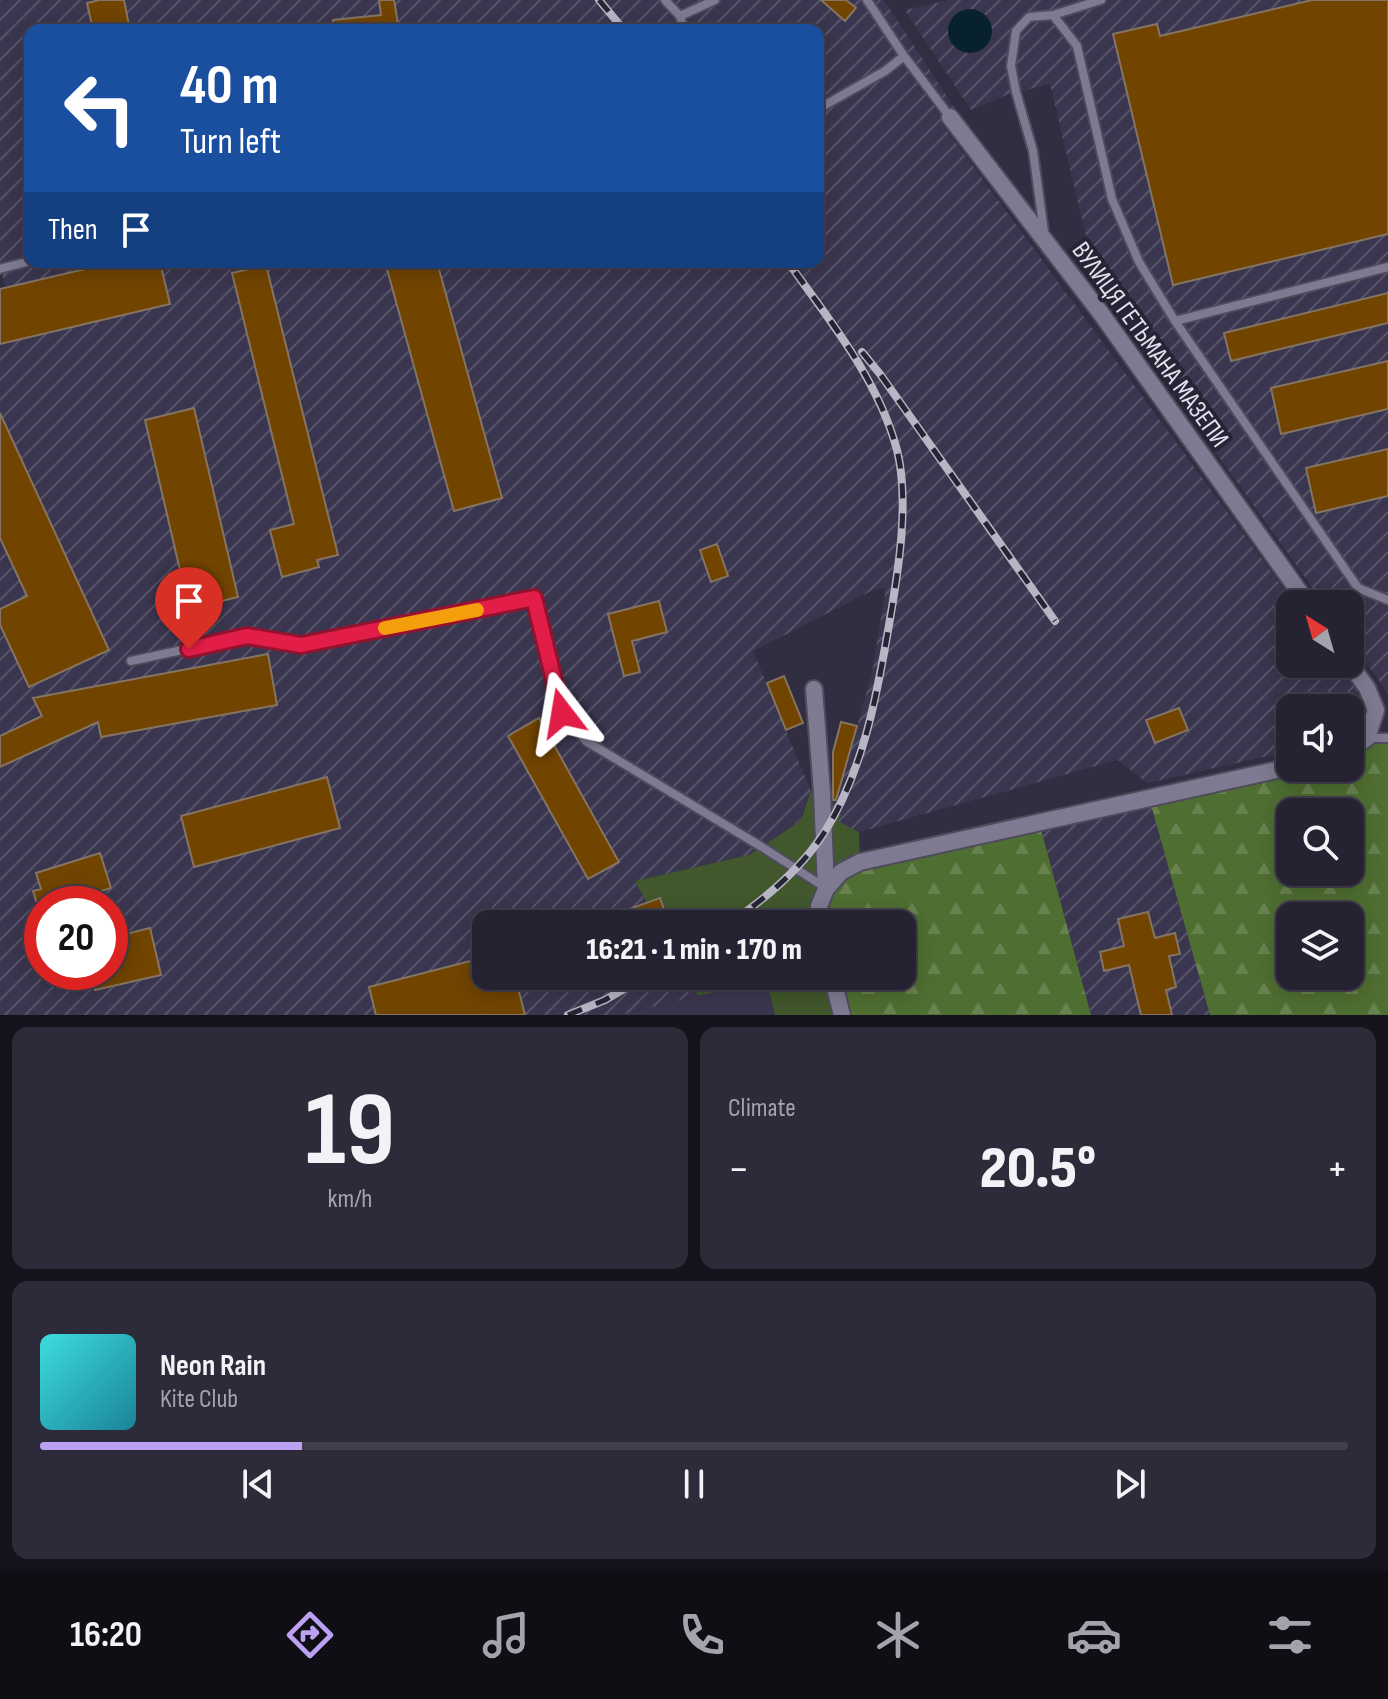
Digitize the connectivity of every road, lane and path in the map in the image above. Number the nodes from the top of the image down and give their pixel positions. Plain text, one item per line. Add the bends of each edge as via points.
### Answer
1 (665, 0) edge
2 (715, 0) edge
3 (867, 0) edge
4 (1101, 0) edge
5 (1053, 15) junction
6 (680, 16) junction
7 (682, 24) edge
8 (904, 56) junction
9 (824, 106) edge
10 (950, 117) joint
11 (1045, 240) junction
12 (24, 263) edge
13 (1388, 267) edge
14 (0, 269) edge
15 (1175, 321) junction
16 (1298, 590) edge
17 (1388, 600) edge
18 (131, 661) dead end
19 (1360, 678) edge
20 (814, 689) dead end
21 (1367, 738) junction
22 (1388, 738) edge
23 (1364, 740) edge
24 (1276, 770) edge
25 (826, 889) junction
26 (819, 910) edge
27 (836, 990) edge
28 (842, 1015) edge

1 - 6 lane
2 - 6 lane
3 - 8 lane
4 - 5 lane
5 - 11 lane via 1029,17 1016,31 1011,66 1033,151
5 - 15 lane via 1077,46 1112,199 1139,262
6 - 7 lane
8 - 9 lane
8 - 10 lane
10 - 11 street, ВУЛИЦЯ ГЕТЬМАНА МАЗЕПИ
11 - 16 street, ВУЛИЦЯ ГЕТЬМАНА МАЗЕПИ
12 - 14 lane
13 - 15 lane
15 - 17 lane via 1358,588
18 - 25 lane via 247,636 301,645 534,598 562,713 586,741
19 - 21 street via 1376,710
20 - 25 street
21 - 22 lane
21 - 23 street
24 - 25 street via 860,862
25 - 26 street
27 - 28 street

